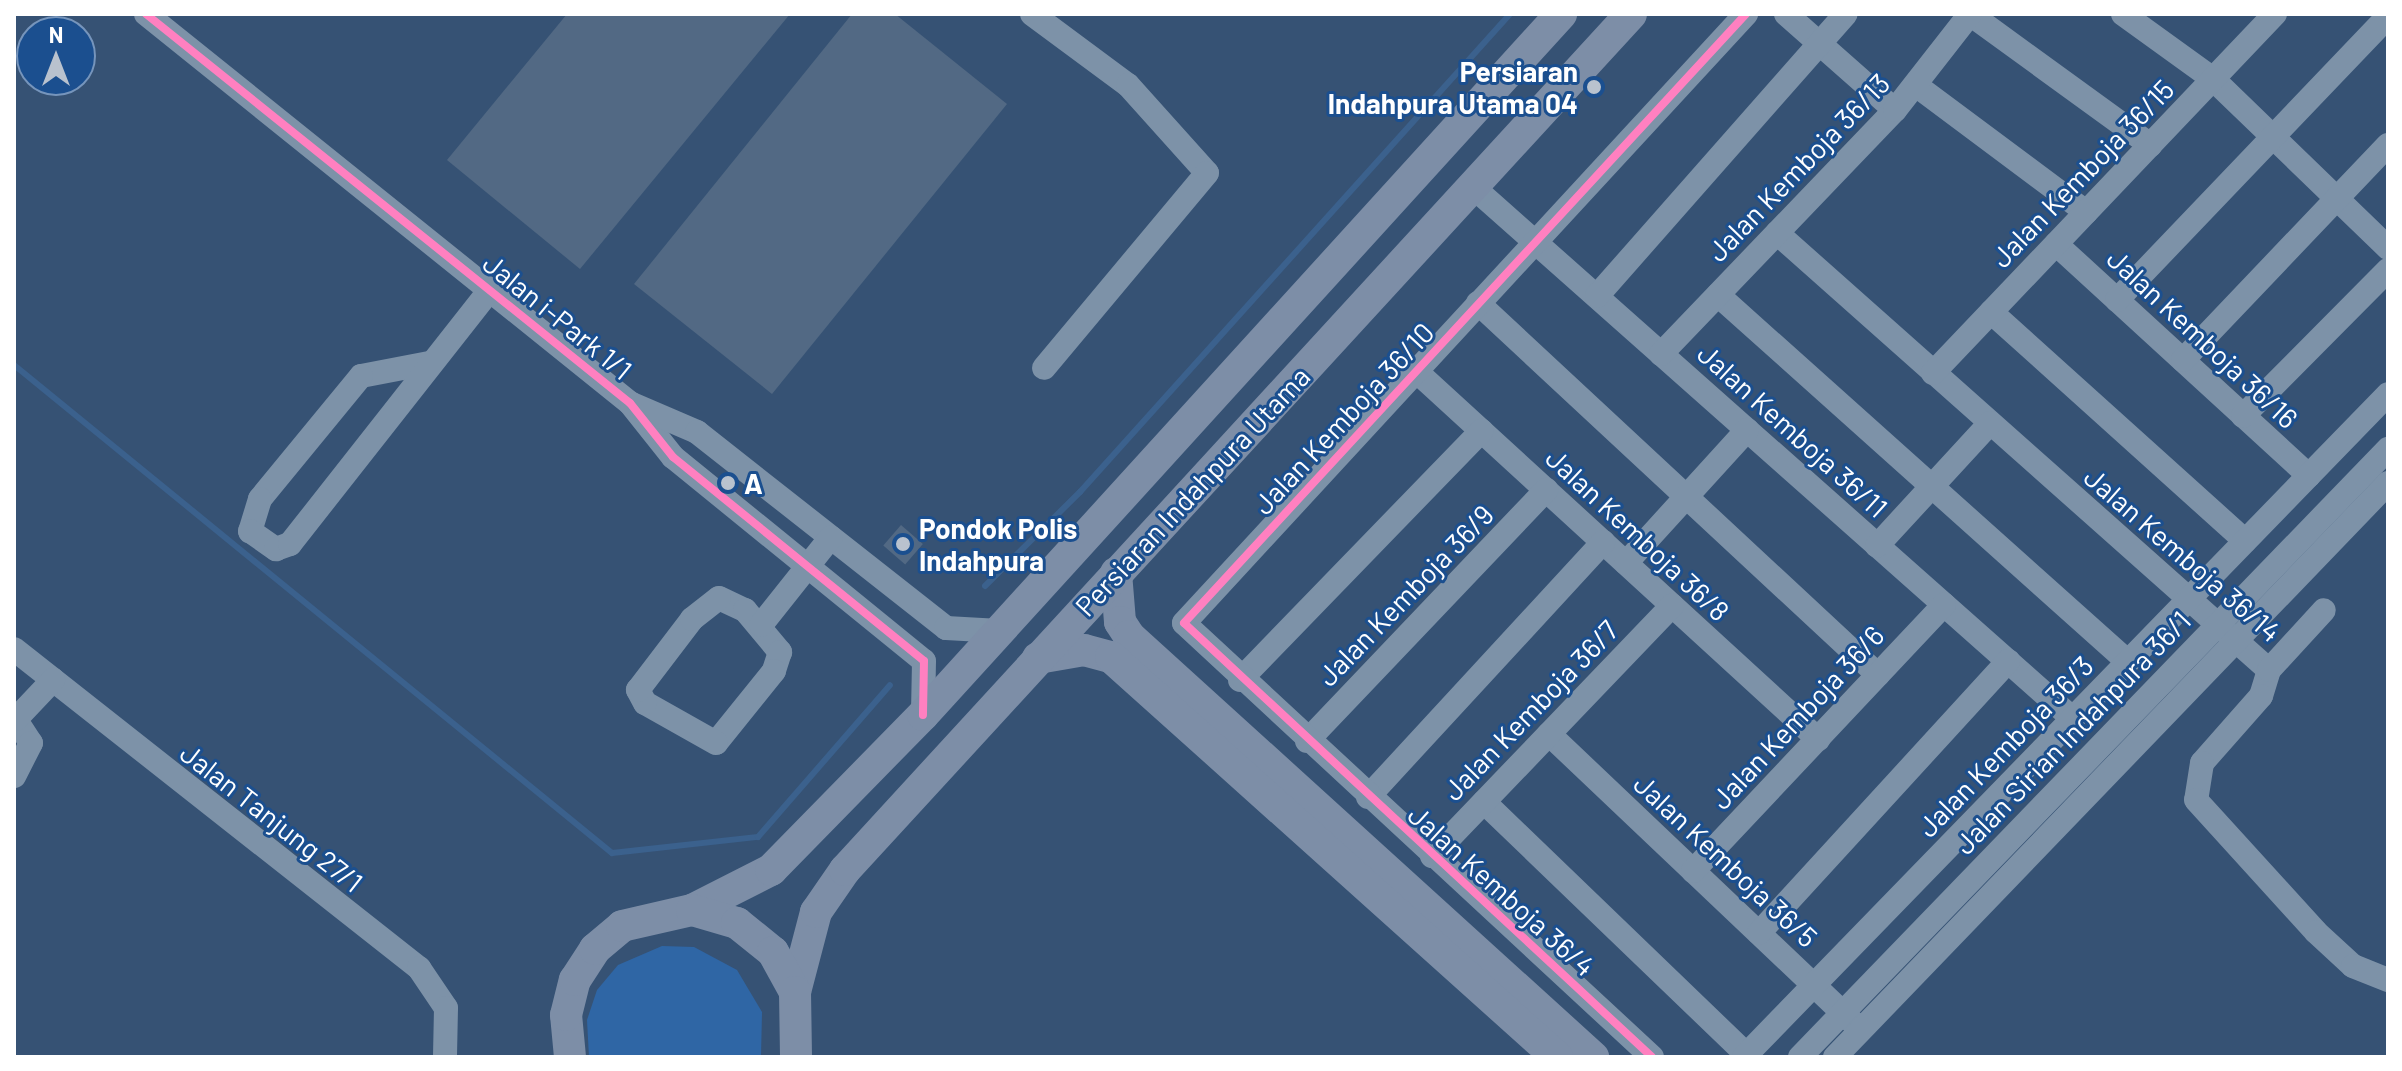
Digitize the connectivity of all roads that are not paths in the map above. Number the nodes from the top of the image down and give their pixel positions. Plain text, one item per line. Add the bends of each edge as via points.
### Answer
1 (146, 14) edge
2 (1032, 14) edge
3 (1561, 14) edge
4 (1631, 14) edge
5 (1746, 14) edge
6 (1786, 14) edge
7 (1846, 14) edge
8 (1970, 14) edge
9 (2123, 14) edge
10 (2270, 16) edge
11 (2388, 16) edge
12 (1822, 45) junction
13 (2213, 79) junction
14 (1917, 86) junction
15 (1895, 110) junction
16 (2274, 136) junction
17 (2150, 145) junction
18 (2388, 145) edge
19 (1473, 187) junction
20 (2337, 198) junction
21 (2086, 212) junction
22 (1777, 233) junction
23 (1535, 242) junction
24 (2056, 244) junction
25 (2388, 248) edge
26 (2388, 270) edge
27 (490, 290) junction
28 (1718, 295) junction
29 (1597, 296) junction
30 (2117, 300) junction
31 (1478, 303) junction
32 (1991, 312) junction
33 (1661, 354) junction
34 (2183, 360) junction
35 (429, 363) junction
36 (1044, 368) dead end
37 (1417, 372) junction
38 (1933, 373) junction
39 (2388, 394) edge
40 (630, 403) junction
41 (2243, 416) junction
42 (1990, 423) junction
43 (1747, 430) junction
44 (1481, 431) junction
45 (2384, 470) edge
46 (2309, 476) junction
47 (1930, 488) junction
48 (1546, 490) junction
49 (1685, 500) junction
50 (831, 537) junction
51 (2245, 541) junction
52 (1603, 542) junction
53 (1877, 546) junction
54 (1626, 563) junction
55 (806, 567) junction
56 (1116, 573) junction
57 (2188, 600) junction
58 (1944, 605) junction
59 (1672, 606) junction
60 (2324, 610) dead end
61 (1184, 623) joint
62 (761, 625) junction
63 (1000, 631) junction
64 (2227, 633) junction
65 (14, 649) edge
66 (1038, 658) junction
67 (2008, 661) junction
68 (2128, 662) junction
69 (2269, 670) junction
70 (1878, 675) junction
71 (53, 680) junction
72 (1240, 680) junction
73 (923, 715) junction
74 (15, 718) edge
75 (2073, 719) junction
76 (1549, 734) junction
77 (1818, 739) junction
78 (1307, 741) junction
79 (14, 776) edge
80 (1368, 797) junction
81 (1484, 802) junction
82 (1432, 856) junction
83 (1693, 871) junction
84 (692, 910) junction
85 (1759, 933) junction
86 (2388, 980) edge
87 (1814, 985) junction
88 (795, 992) junction
89 (1843, 1013) junction
90 (1861, 1030) junction
91 (568, 1055) edge
92 (1745, 1056) edge
93 (445, 1057) edge
94 (796, 1057) edge
95 (1557, 1057) edge
96 (1593, 1057) edge
97 (1652, 1057) edge
98 (1800, 1057) edge
99 (1835, 1057) edge

1 - 27 street, Jalan i-Park 1/1
2 - 36 street via 1128,85 1207,173
3 - 63 main road, Persiaran Indahpura Utama
4 - 19 main road, Persiaran Indahpura Utama
5 - 23 street, Jalan Kemboja 36/10
6 - 12 street
7 - 12 street
8 - 14 street, Jalan Kemboja 36/13
8 - 17 street
9 - 13 street
10 - 13 street, Jalan Kemboja 36/15
11 - 16 street
12 - 15 street
12 - 29 street
13 - 16 street
13 - 17 street, Jalan Kemboja 36/15
14 - 15 street, Jalan Kemboja 36/13
14 - 21 street
15 - 22 street, Jalan Kemboja 36/13
16 - 20 street
16 - 30 street
17 - 21 street, Jalan Kemboja 36/15
18 - 20 street
19 - 23 street, Jalan Kemboja 36/11
19 - 56 main road, Persiaran Indahpura Utama
20 - 25 street
20 - 34 street
21 - 24 street, Jalan Kemboja 36/15
22 - 28 street, Jalan Kemboja 36/13
22 - 38 street, Jalan Kemboja 36/14
23 - 29 street, Jalan Kemboja 36/11
23 - 31 street, Jalan Kemboja 36/10
24 - 30 street, Jalan Kemboja 36/16
24 - 32 street, Jalan Kemboja 36/15
26 - 41 street
27 - 35 street
27 - 40 street, Jalan i-Park 1/1
28 - 33 street, Jalan Kemboja 36/13
28 - 47 street
29 - 33 street, Jalan Kemboja 36/11
30 - 34 street, Jalan Kemboja 36/16
31 - 37 street, Jalan Kemboja 36/10
31 - 49 street
32 - 38 street, Jalan Kemboja 36/15
32 - 51 street
33 - 43 street, Jalan Kemboja 36/11
34 - 41 street, Jalan Kemboja 36/16
35 - 35 street via 286,548 250,531 260,499 361,376
37 - 44 street, Jalan Kemboja 36/8
37 - 61 street, Jalan Kemboja 36/10
38 - 42 street, Jalan Kemboja 36/14
39 - 46 street, Jalan Kemboja 36/3
40 - 50 street, Jalan i-Park 1/1 via 697,432
40 - 55 street, Jalan i-Park 1/1 via 673,457
41 - 46 street, Jalan Kemboja 36/16
42 - 47 street
42 - 57 street, Jalan Kemboja 36/14
43 - 49 street
43 - 53 street, Jalan Kemboja 36/11
44 - 48 street, Jalan Kemboja 36/8
44 - 72 street
45 - 64 street, Jalan Sirian Indahpura 36/1
46 - 51 street, Jalan Kemboja 36/3
47 - 53 street
47 - 68 street
48 - 52 street, Jalan Kemboja 36/8
48 - 78 street, Jalan Kemboja 36/9
49 - 54 street
49 - 70 street
50 - 55 street
50 - 63 street, Jalan i-Park 1/1 via 946,628
51 - 57 street, Jalan Kemboja 36/3
52 - 54 street, Jalan Kemboja 36/8
52 - 80 street
53 - 58 street, Jalan Kemboja 36/11
54 - 59 street, Jalan Kemboja 36/8
55 - 62 street
55 - 73 street, Jalan i-Park 1/1 via 924,661
56 - 66 main road, Persiaran Indahpura Utama
56 - 96 main road via 1120,622 1129,636
57 - 64 street, Jalan Kemboja 36/14
57 - 68 street, Jalan Kemboja 36/3
58 - 67 street, Jalan Kemboja 36/11
58 - 70 street, Jalan Kemboja 36/6
59 - 76 street, Jalan Kemboja 36/7
59 - 77 street, Jalan Kemboja 36/8
60 - 69 street
61 - 72 street, Jalan Kemboja 36/4
62 - 62 street via 779,659 716,743 639,696 640,684 710,602 729,600
63 - 73 main road, Persiaran Indahpura Utama
64 - 69 street, Jalan Kemboja 36/14
64 - 89 street, Jalan Sirian Indahpura 36/1
64 - 90 street, Jalan Sirian Indahpura 36/1
65 - 71 street, Jalan Tanjung 27/1
66 - 88 main road, Persiaran Indahpura Utama via 845,870 816,912
66 - 95 main road via 1084,650 1111,657
67 - 75 street, Jalan Kemboja 36/11
67 - 85 street
68 - 75 street, Jalan Kemboja 36/3
69 - 86 street, Jalan Kemboja 36/14 via 2261,696 2202,763 2196,800 2316,932 2353,966
70 - 77 street, Jalan Kemboja 36/6
71 - 74 street
71 - 93 street, Jalan Tanjung 27/1 via 419,968 446,1008
72 - 78 street, Jalan Kemboja 36/4
73 - 84 main road, Persiaran Indahpura Utama via 771,870
74 - 79 street via 31,743
75 - 87 street, Jalan Kemboja 36/3
76 - 81 street, Jalan Kemboja 36/7
76 - 83 street, Jalan Kemboja 36/5
77 - 83 street, Jalan Kemboja 36/6
78 - 80 street, Jalan Kemboja 36/4
80 - 82 street, Jalan Kemboja 36/4
81 - 82 street, Jalan Kemboja 36/7
81 - 92 street
82 - 97 street, Jalan Kemboja 36/4
83 - 85 street, Jalan Kemboja 36/5
84 - 88 main road via 737,923 761,942
84 - 91 main road via 645,917 595,949 575,980
85 - 87 street, Jalan Kemboja 36/5
87 - 89 street, Jalan Kemboja 36/5
87 - 92 street, Jalan Kemboja 36/3
88 - 94 main road, Persiaran Indahpura Utama
89 - 90 street, Jalan Kemboja 36/5
89 - 98 street, Jalan Sirian Indahpura 36/1
90 - 99 street, Jalan Sirian Indahpura 36/1

